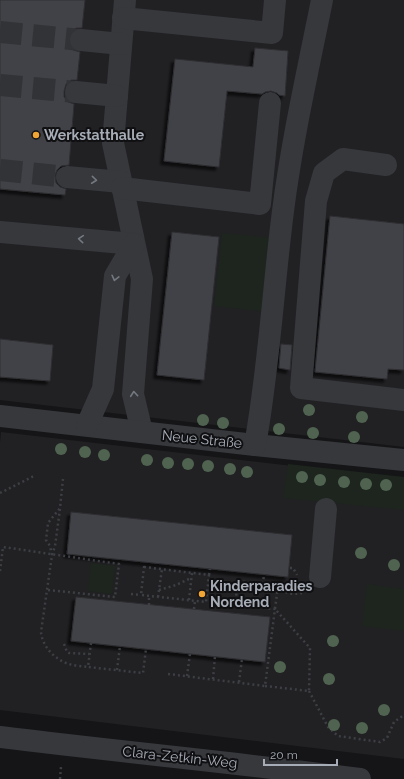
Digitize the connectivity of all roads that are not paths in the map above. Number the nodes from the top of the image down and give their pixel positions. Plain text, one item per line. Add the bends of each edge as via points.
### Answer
1 (275, 0) edge
2 (322, 0) edge
3 (124, 9) edge
4 (81, 40) tunnel mouth
5 (121, 44) junction
6 (76, 92) tunnel mouth
7 (117, 96) junction
8 (270, 103) dead end
9 (386, 165) dead end
10 (67, 177) tunnel mouth
11 (121, 185) junction
12 (0, 232) edge
13 (280, 232) junction
14 (134, 244) junction
15 (312, 252) junction
16 (404, 400) edge
17 (0, 416) edge
18 (87, 425) junction
19 (142, 432) junction
20 (255, 445) junction
21 (404, 460) edge
22 (326, 509) dead end
23 (313, 583) road end
24 (0, 737) edge
25 (360, 779) edge

1 - 3 street via 272,33
2 - 13 street via 295,131
3 - 5 street
4 - 5 street
5 - 7 street
6 - 7 street
7 - 11 street via 113,143
8 - 11 street via 260,204
9 - 15 street via 343,159 324,173 316,201
10 -> 11 street
11 - 14 street
14 -> 12 street
13 - 15 street
13 - 20 street via 262,407
14 -> 18 street via 115,276 103,390
19 -> 14 street via 133,394 142,279
15 - 16 street via 301,388
17 - 18 street, Neue Straße
18 - 19 street, Neue Straße
19 - 20 street, Neue Straße
20 - 21 street, Neue Straße
22 - 23 street
24 - 25 street, Clara-Zetkin-Weg

